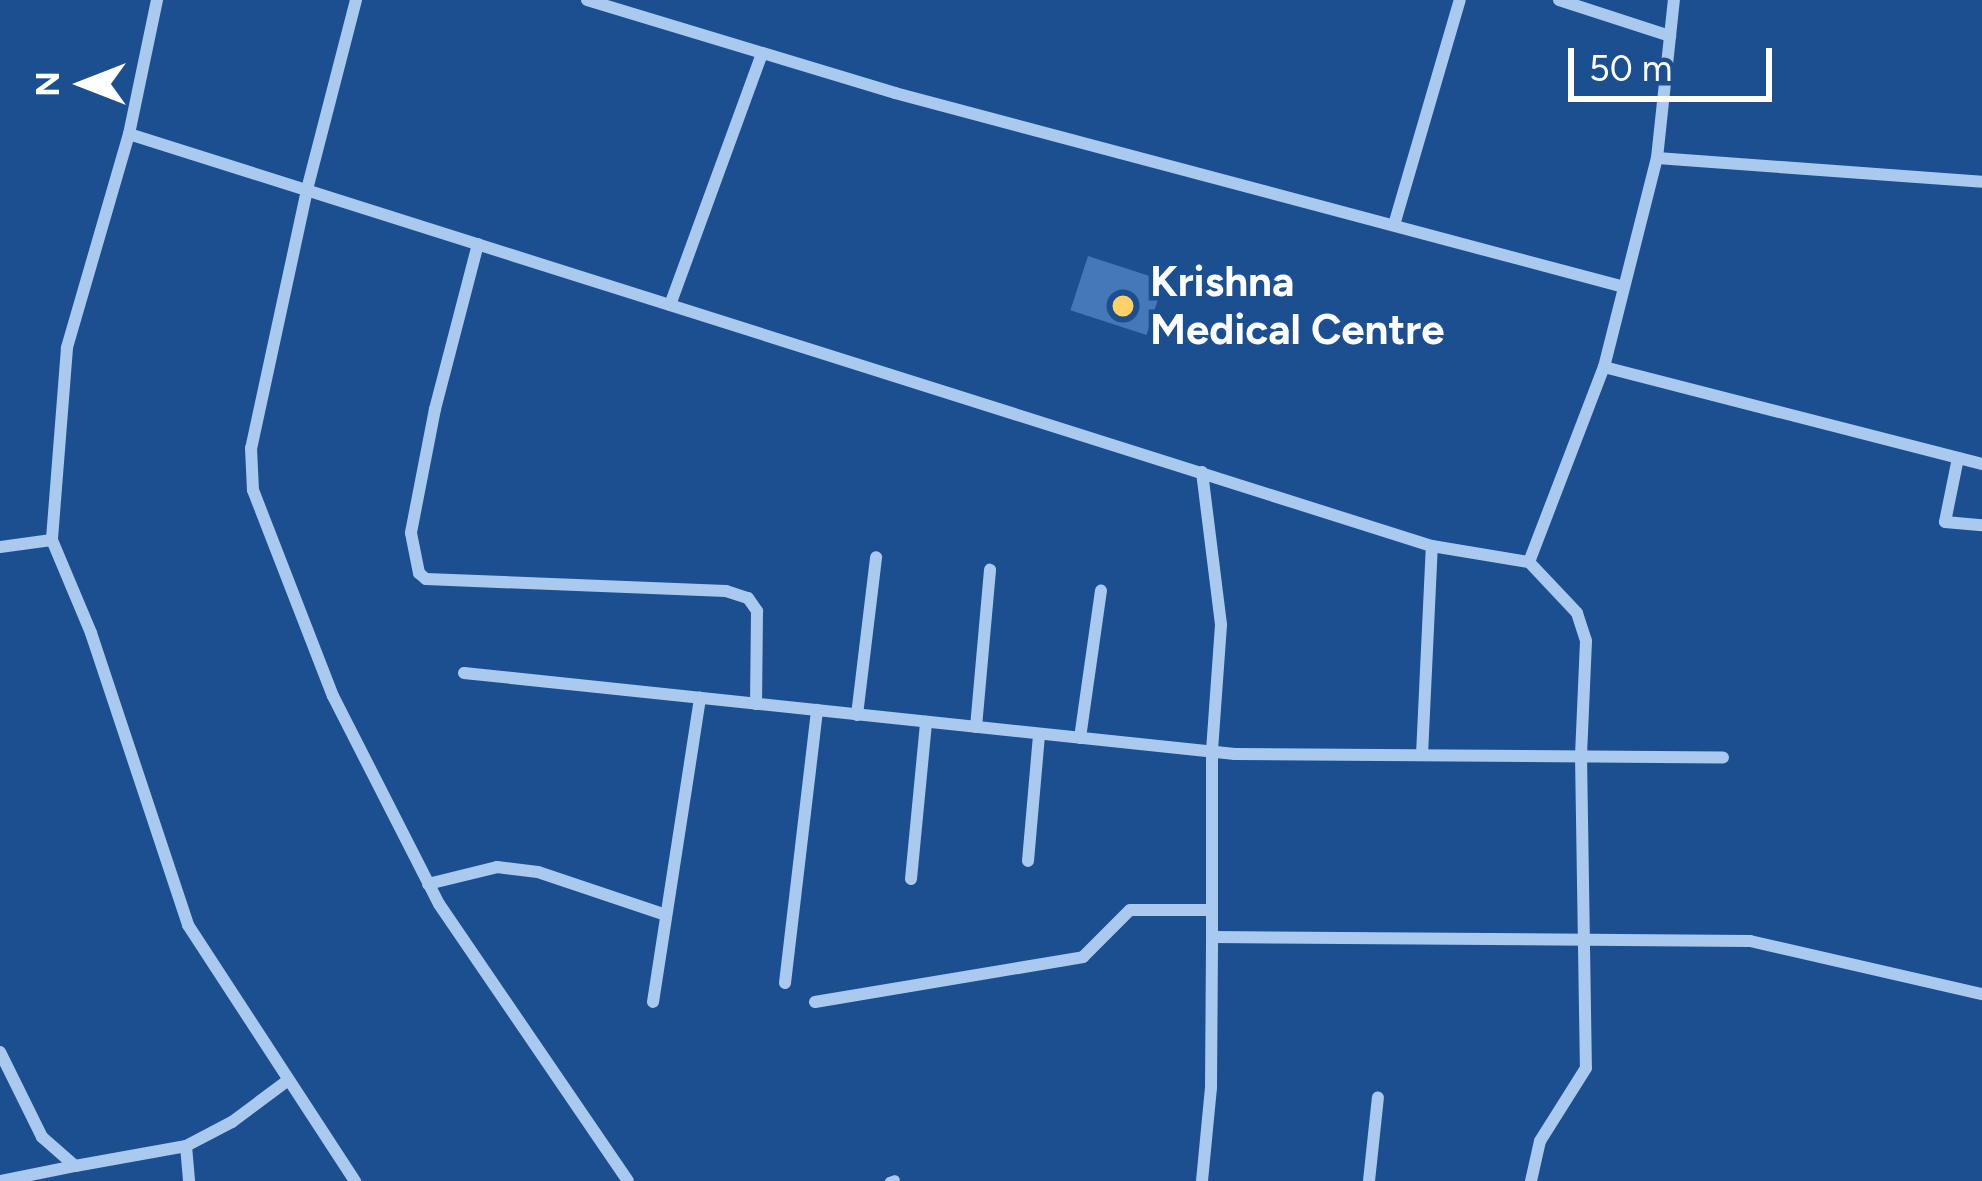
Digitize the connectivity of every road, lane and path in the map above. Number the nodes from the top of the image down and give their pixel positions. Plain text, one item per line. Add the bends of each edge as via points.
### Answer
1 (157, 0) edge
2 (356, 0) edge
3 (587, 0) edge
4 (1460, 0) edge
5 (1559, 0) edge
6 (1674, 0) edge
7 (1670, 36) junction
8 (762, 53) junction
9 (129, 134) junction
10 (1657, 158) junction
11 (1981, 177) edge
12 (307, 190) junction
13 (1394, 225) junction
14 (478, 244) junction
15 (1624, 287) junction
16 (670, 305) junction
17 (1604, 368) junction
18 (1958, 458) junction
19 (1982, 464) edge
20 (1202, 472) junction
21 (1982, 525) edge
22 (52, 540) junction
23 (1432, 546) junction
24 (0, 548) edge
25 (876, 557) dead end
26 (1529, 562) junction
27 (990, 570) dead end
28 (1101, 590) dead end
29 (464, 673) dead end
30 (700, 698) junction
31 (756, 704) junction
32 (817, 710) junction
33 (857, 715) junction
34 (926, 722) junction
35 (976, 727) junction
36 (1039, 734) junction
37 (1080, 738) junction
38 (1211, 752) junction
39 (1422, 755) junction
40 (1581, 755) junction
41 (1723, 758) dead end
42 (1028, 861) dead end
43 (911, 879) dead end
44 (428, 884) junction
45 (1211, 910) junction
46 (666, 915) junction
47 (1211, 937) junction
48 (1587, 940) junction
49 (784, 983) dead end
50 (1982, 994) edge
51 (652, 1002) dead end
52 (815, 1002) dead end
53 (0, 1052) edge
54 (287, 1081) junction
55 (1378, 1097) dead end
56 (186, 1146) junction
57 (76, 1166) junction
58 (1, 1181) edge
59 (189, 1181) edge
60 (355, 1181) edge
61 (628, 1181) edge
62 (1202, 1181) edge
63 (1369, 1181) edge
64 (1532, 1181) edge

1 - 9 street
2 - 12 street
3 - 8 street
4 - 13 street
5 - 7 street
6 - 7 street
7 - 10 street
8 - 13 street
8 - 16 street
9 - 12 street
9 - 22 street via 68,348
10 - 11 street
10 - 15 street
12 - 14 street
12 - 44 street via 251,448 253,490 333,696
13 - 15 street
14 - 16 street
14 - 31 street via 411,533 418,573 726,590 748,598 757,611
15 - 17 street
16 - 20 street
17 - 18 street
17 - 26 street
18 - 19 street
18 - 21 street via 1945,522
20 - 23 street
20 - 38 street via 1221,626
22 - 24 street
22 - 54 street via 188,925
23 - 26 street
23 - 39 street
25 - 33 street
26 - 40 street via 1577,613 1586,640
27 - 35 street
28 - 37 street
29 - 30 street
30 - 31 street
30 - 46 street
31 - 32 street
32 - 33 street
32 - 49 street
33 - 34 street
34 - 35 street
34 - 43 street
35 - 36 street
36 - 37 street
36 - 42 street
37 - 38 street
38 - 39 street
38 - 45 street
39 - 40 street
40 - 41 street
40 - 48 street
44 - 46 street via 497,867 538,872
44 - 61 street
45 - 47 street
45 - 52 street via 1130,910 1073,960
46 - 51 street
47 - 48 street
47 - 62 street
48 - 50 street via 1750,941
48 - 64 street via 1586,1068 1540,1141
53 - 57 street via 42,1138
54 - 56 street
54 - 60 street
55 - 63 street
56 - 57 street
56 - 59 street
57 - 58 street

